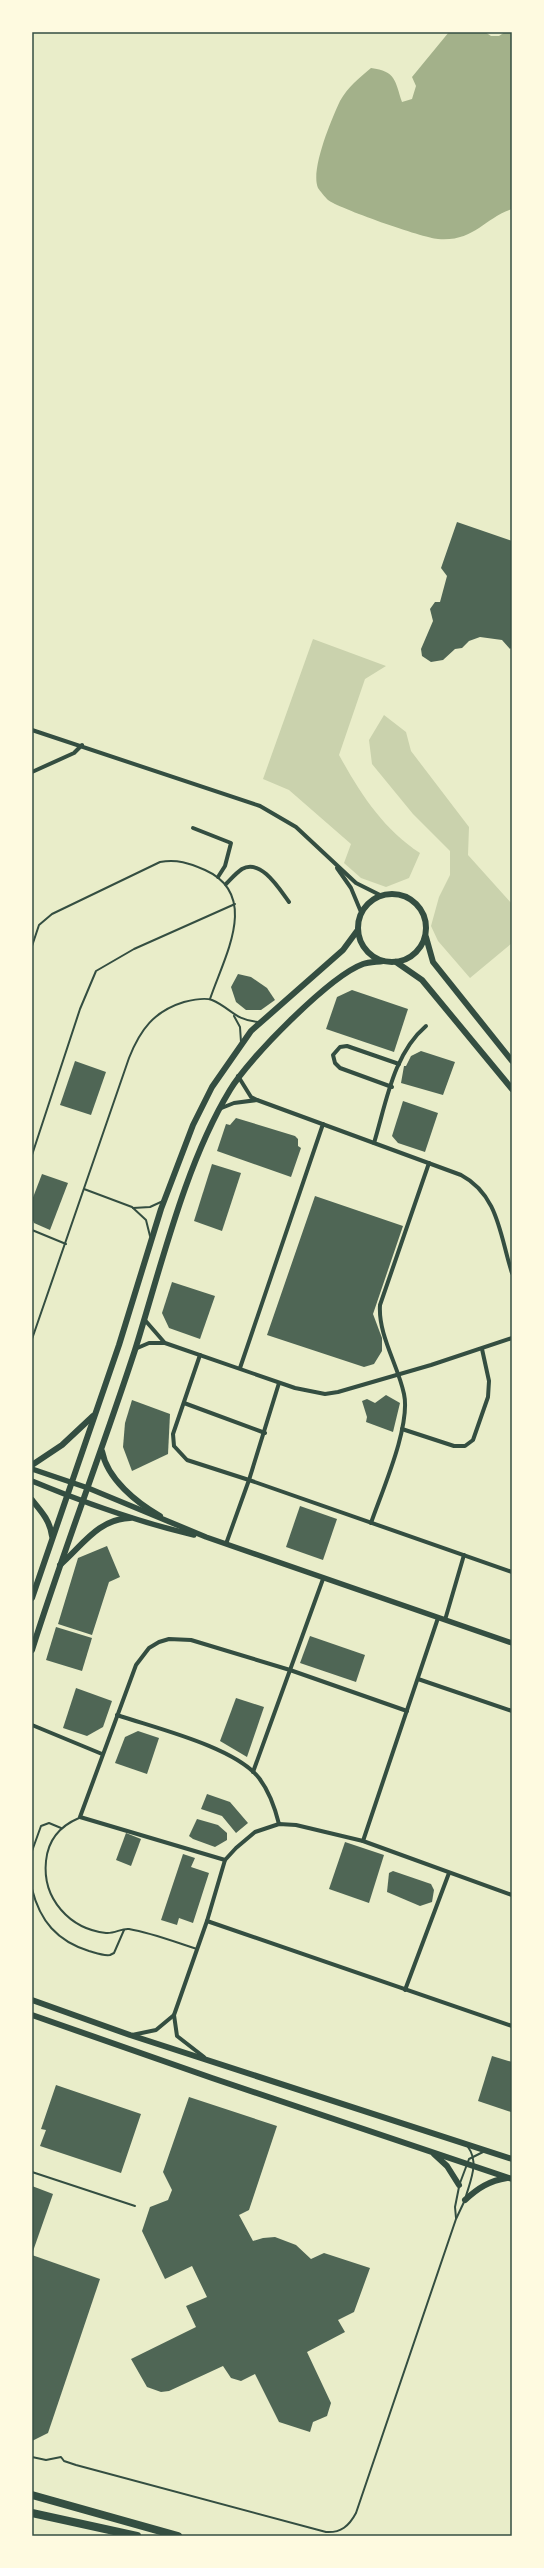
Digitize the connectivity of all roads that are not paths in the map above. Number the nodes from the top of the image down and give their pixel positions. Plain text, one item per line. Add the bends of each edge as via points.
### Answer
1 (32, 730) edge
2 (82, 745) junction
3 (32, 772) edge
4 (193, 828) dead end
5 (328, 856) junction
6 (218, 877) junction
7 (226, 884) junction
8 (382, 896) junction
9 (289, 902) dead end
10 (235, 904) junction
11 (361, 912) junction
12 (358, 931) junction
13 (425, 935) junction
14 (32, 946) edge
15 (383, 961) junction
16 (396, 962) junction
17 (210, 999) junction
18 (233, 1015) junction
19 (262, 1022) junction
20 (426, 1026) dead end
21 (241, 1045) junction
22 (512, 1060) edge
23 (399, 1064) junction
24 (238, 1076) junction
25 (392, 1087) junction
26 (512, 1089) edge
27 (257, 1100) junction
28 (219, 1110) junction
29 (323, 1124) junction
30 (374, 1143) junction
31 (32, 1155) edge
32 (429, 1163) junction
33 (84, 1189) junction
34 (165, 1199) junction
35 (132, 1208) junction
36 (32, 1230) edge
37 (151, 1239) junction
38 (66, 1244) junction
39 (510, 1258) edge
40 (512, 1273) edge
41 (144, 1319) junction
42 (512, 1338) edge
43 (32, 1339) edge
44 (165, 1343) junction
45 (135, 1349) junction
46 (482, 1349) junction
47 (200, 1355) junction
48 (240, 1368) junction
49 (399, 1373) junction
50 (279, 1383) junction
51 (184, 1403) junction
52 (94, 1414) junction
53 (402, 1429) junction
54 (265, 1432) junction
55 (102, 1449) junction
56 (32, 1467) edge
57 (249, 1480) junction
58 (32, 1481) edge
59 (71, 1482) junction
60 (88, 1488) junction
61 (67, 1496) junction
62 (32, 1500) edge
63 (84, 1502) junction
64 (160, 1516) junction
65 (130, 1518) junction
66 (371, 1523) junction
67 (206, 1537) junction
68 (52, 1540) junction
69 (226, 1544) junction
70 (464, 1556) junction
71 (59, 1566) junction
72 (512, 1572) edge
73 (323, 1579) junction
74 (32, 1598) edge
75 (438, 1618) junction
76 (445, 1620) junction
77 (512, 1641) edge
78 (32, 1650) edge
79 (290, 1670) junction
80 (418, 1679) junction
81 (407, 1711) junction
82 (512, 1711) edge
83 (117, 1715) junction
84 (34, 1727) edge
85 (102, 1754) junction
86 (253, 1772) junction
87 (80, 1817) junction
88 (279, 1824) junction
89 (61, 1828) junction
90 (363, 1841) junction
91 (32, 1851) edge
92 (225, 1860) junction
93 (449, 1873) junction
94 (32, 1889) edge
95 (512, 1895) edge
96 (207, 1921) junction
97 (124, 1930) junction
98 (197, 1949) junction
99 (405, 1990) junction
100 (32, 2000) edge
101 (32, 2015) edge
102 (174, 2015) junction
103 (512, 2026) edge
104 (130, 2035) junction
105 (206, 2059) junction
106 (464, 2143) junction
107 (429, 2151) junction
108 (487, 2151) junction
109 (473, 2156) junction
110 (512, 2159) edge
111 (466, 2163) junction
112 (474, 2166) junction
113 (32, 2172) edge
114 (511, 2178) edge
115 (459, 2185) junction
116 (465, 2200) junction
117 (135, 2206) dead end
118 (456, 2219) junction
119 (32, 2457) edge
120 (32, 2495) edge
121 (32, 2513) edge
122 (137, 2536) edge
123 (178, 2536) edge

1 - 2 street
2 - 3 street via 74,753
2 - 5 street via 260,806 296,827
4 - 6 street via 231,843
5 - 8 street via 356,883
5 - 11 street via 351,888
6 - 7 lane
6 - 14 lane via 179,860 160,862 45,918 35,932
7 - 9 street via 241,870 256,868 267,875
7 - 10 lane
8 - 11 main road via 368,904
8 - 13 main road via 395,894 414,902 425,919
10 - 17 lane via 235,923
10 - 31 lane via 134,949 96,971 80,1009
11 - 12 main road
12 - 15 main road via 366,950
12 - 19 main road via 343,950
13 - 16 main road via 418,950 404,960
13 - 22 main road via 433,962
15 - 16 main road
15 - 24 main road via 364,964 344,975 303,1010
16 - 26 main road via 422,980
17 - 18 lane
17 - 33 lane via 194,999 172,1006 144,1027 129,1058
18 - 19 lane
18 - 21 lane via 240,1027
19 - 21 main road
20 - 23 street via 410,1043
21 - 34 main road via 209,1093 193,1125
23 - 25 street
23 - 25 street via 347,1046 340,1047 334,1056 335,1063 340,1068
24 - 27 street via 251,1097
24 - 28 main road
25 - 30 street
27 - 28 street via 234,1103
27 - 29 street
28 - 41 main road via 193,1168
29 - 30 street
29 - 48 street
30 - 32 street
32 - 39 street via 468,1179 484,1193 495,1211
32 - 49 street via 380,1305 381,1322
33 - 35 lane
33 - 38 lane
34 - 35 lane via 150,1207
34 - 37 main road
35 - 37 lane via 146,1220
36 - 38 lane
37 - 52 main road
38 - 43 lane
39 - 40 street
41 - 44 street
41 - 45 main road
42 - 46 street
44 - 45 street via 149,1343
44 - 47 street
45 - 55 main road
46 - 49 street
46 - 53 street via 489,1391 470,1444 454,1446
47 - 48 street
47 - 51 street
48 - 50 street
49 - 50 street via 325,1394
49 - 53 street via 405,1395
50 - 54 street
51 - 54 street
51 - 57 street via 174,1434 174,1446 181,1455 187,1460
52 - 56 main road via 57,1449
52 - 59 main road
53 - 66 street
54 - 57 street
55 - 60 main road
55 - 64 main road via 108,1467 123,1488 144,1507
56 - 59 street
57 - 66 street
57 - 69 street
58 - 61 street
59 - 60 street
59 - 61 main road
60 - 63 main road
60 - 64 street
61 - 63 street
61 - 68 main road
62 - 68 main road via 45,1514 51,1527
63 - 65 street
63 - 71 main road
64 - 67 street
65 - 67 street
65 - 71 main road via 117,1518 101,1526
66 - 70 street
67 - 69 street
68 - 74 main road
69 - 73 street
70 - 72 street
70 - 76 street
71 - 78 main road
73 - 75 street
73 - 79 street
75 - 76 street
75 - 80 street
76 - 77 street
79 - 81 street
79 - 83 street via 191,1640 169,1639 149,1648 141,1655
79 - 86 street
80 - 81 street
80 - 82 street
81 - 90 street
83 - 85 street
83 - 86 street via 214,1748
84 - 85 street
85 - 87 street
86 - 88 street via 267,1790
87 - 89 lane
87 - 92 street
88 - 90 street via 296,1825
88 - 92 street via 255,1832
89 - 91 lane via 49,1823 41,1826
89 - 97 lane via 51,1843 46,1865 47,1879 60,1910 76,1924 98,1932 114,1934
90 - 93 street
92 - 96 street
93 - 95 street
93 - 99 street
94 - 97 lane via 37,1906 50,1929 60,1939 74,1946 110,1956
96 - 98 street
96 - 99 street
97 - 98 lane
98 - 102 street
99 - 103 street
100 - 104 main road
101 - 107 main road
102 - 104 street via 156,2030
102 - 105 street via 177,2036
104 - 105 main road
105 - 106 main road
106 - 108 main road
106 - 109 lane
107 - 111 main road
107 - 115 main road via 447,2166
108 - 109 lane
108 - 110 main road
109 - 111 lane
109 - 112 lane
111 - 112 main road
111 - 115 lane
112 - 114 main road
112 - 116 lane
113 - 117 lane
114 - 116 main road via 489,2182
115 - 118 lane via 455,2207
116 - 118 lane
118 - 119 lane via 356,2513 342,2530 326,2532 76,2465 64,2461 61,2457 46,2460
120 - 123 highway
121 - 122 highway

